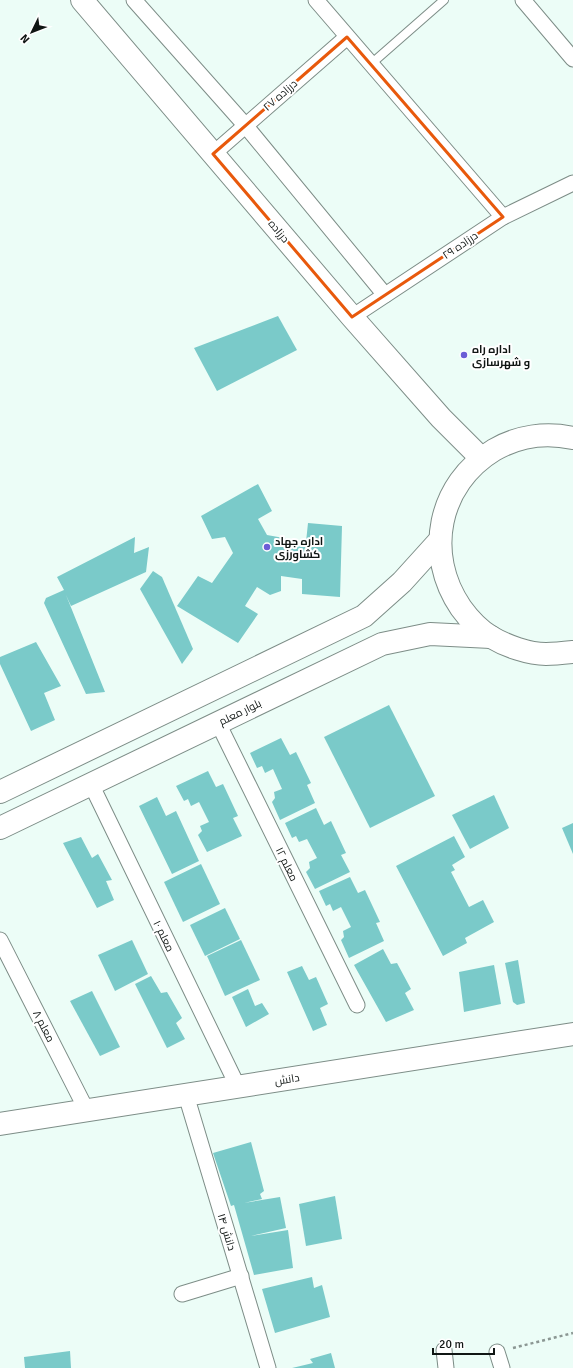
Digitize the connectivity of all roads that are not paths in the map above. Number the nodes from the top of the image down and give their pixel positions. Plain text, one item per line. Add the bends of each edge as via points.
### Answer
1 (82, 0) edge
2 (134, 0) edge
3 (316, 0) edge
4 (444, 0) edge
5 (523, 0) edge
6 (347, 37) junction
7 (573, 59) edge
8 (371, 64) junction
9 (245, 125) junction
10 (213, 154) junction
11 (573, 183) edge
12 (503, 217) junction
13 (385, 295) junction
14 (352, 317) junction
15 (573, 438) edge
16 (481, 458) junction
17 (440, 540) junction
18 (491, 637) junction
19 (573, 652) edge
20 (218, 723) junction
21 (91, 784) junction
22 (0, 792) edge
23 (0, 828) edge
24 (0, 940) edge
25 (357, 1005) dead end
26 (573, 1034) edge
27 (238, 1087) junction
28 (186, 1095) junction
29 (87, 1111) junction
30 (0, 1124) edge
31 (241, 1276) junction
32 (182, 1294) dead end
33 (444, 1350) dead end
34 (497, 1352) road end
35 (268, 1368) edge
36 (446, 1368) edge
37 (502, 1368) edge

1 - 10 main road, درزاده
2 - 9 street
3 - 6 street
4 - 8 lane
5 - 7 street
6 - 8 street
6 - 9 street, درزاده ۲۷
8 - 12 street
9 - 10 street, درزاده ۲۷
9 - 13 street
10 - 14 main road, درزاده
11 - 12 street, درزاده ۲۹
12 - 13 street, درزاده ۲۹
13 - 14 street, درزاده ۲۹
14 - 16 main road, درزاده via 441,418
15 - 16 main road via 559,435 531,436 505,444
16 - 17 main road via 464,474 452,494 443,516
17 - 18 main road via 442,568 452,595 469,618
17 - 22 main road via 402,582 364,616
18 - 19 main road via 516,649 544,654
18 - 20 main road, بلوار معلم via 430,634 382,644
20 - 21 main road, بلوار معلم
20 - 25 street, معلم ۱۲
21 - 23 main road, بلوار معلم
21 - 27 street, معلم ۱۰
24 - 29 street, معلم ۸
26 - 27 main road, دانش
27 - 28 main road, دانش
28 - 29 main road, دانش
28 - 31 street, دانش ۱۴
29 - 30 main road, دانش
31 - 32 street
31 - 35 street, دانش ۱۴
33 - 36 street
34 - 37 street

